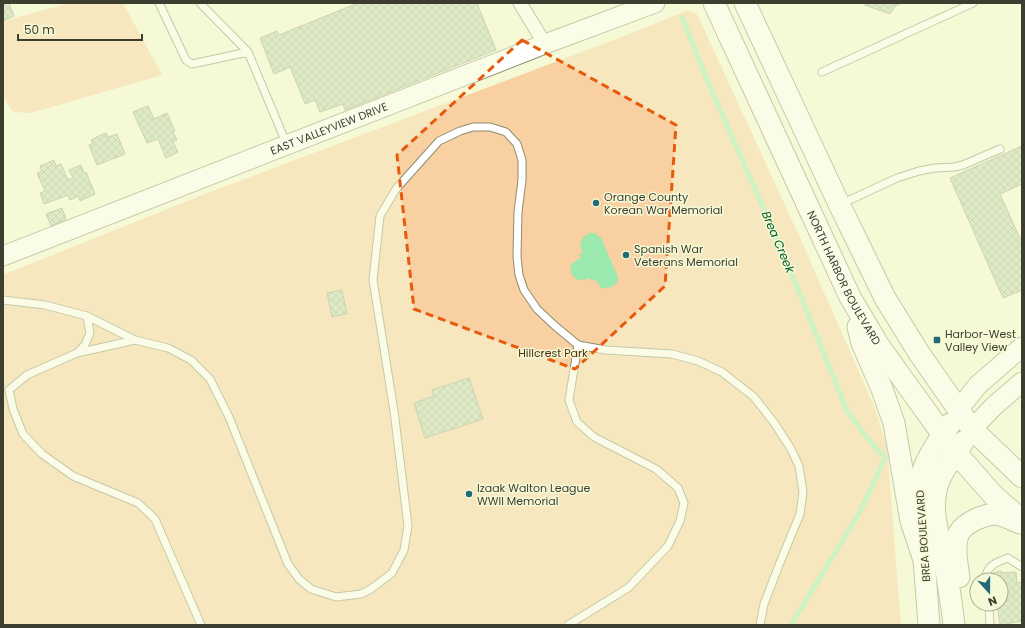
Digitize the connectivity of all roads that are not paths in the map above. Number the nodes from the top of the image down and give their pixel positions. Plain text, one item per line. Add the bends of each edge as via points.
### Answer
1 (159, 3) edge
2 (200, 3) edge
3 (520, 3) edge
4 (655, 3) edge
5 (714, 3) edge
6 (745, 3) edge
7 (973, 3) edge
8 (545, 44) junction
9 (248, 52) junction
10 (822, 72) dead end
11 (287, 145) junction
12 (1000, 149) dead end
13 (839, 204) junction
14 (3, 256) edge
15 (850, 297) junction
16 (3, 300) edge
17 (87, 316) junction
18 (135, 340) junction
19 (578, 346) junction
20 (1022, 347) edge
21 (77, 353) junction
22 (1022, 382) edge
23 (958, 410) junction
24 (972, 429) junction
25 (943, 435) junction
26 (956, 453) junction
27 (1022, 477) edge
28 (1022, 520) edge
29 (1022, 524) edge
30 (924, 560) junction
31 (1022, 567) edge
32 (987, 572) edge
33 (989, 612) edge
34 (760, 623) edge
35 (202, 625) edge
36 (568, 625) edge
37 (929, 625) edge
38 (954, 625) edge
39 (964, 625) edge
40 (990, 625) edge

1 - 9 lane via 186,60 192,64
2 - 9 lane
3 - 8 street
4 - 8 street, EAST VALLEYVIEW DRIVE
5 - 15 main road, NORTH HARBOR BOULEVARD
6 - 13 main road
7 - 10 lane
8 - 11 street, EAST VALLEYVIEW DRIVE
9 - 11 lane
11 - 14 street, EAST VALLEYVIEW DRIVE
12 - 13 lane via 964,165 919,171 897,178
13 - 23 main road via 885,298
15 - 25 main road, NORTH HARBOR BOULEVARD via 879,346
15 - 30 main road via 862,343 894,423 910,521
16 - 17 lane via 45,305
17 - 18 lane
17 - 21 lane via 90,333 85,345
18 - 19 lane via 168,348 191,360 210,379 229,418 288,564 299,579 312,590 336,597 361,594 370,589 392,572 404,550 408,526 394,411 373,280 380,216 396,189 440,141 473,127 490,127 506,132 517,144 522,160 516,257 519,275 524,290 537,309
18 - 21 lane
19 - 34 lane via 672,354 698,361 722,372 754,397 775,424 799,466 803,492 800,514 766,599
19 - 36 lane via 569,400 577,422 594,437 656,469 678,488 684,503 680,521 668,546 633,583
20 - 23 street via 978,385
21 - 35 lane via 27,375 9,390 23,434 42,454 73,476 138,503 155,519
22 - 24 street
23 - 24 main road
23 - 25 main road, BREA BOULEVARD
24 - 26 main road, BREA BOULEVARD
24 - 27 main road
25 - 26 main road, NORTH HARBOR BOULEVARD
25 - 30 main road, BREA BOULEVARD via 928,459 921,477 919,496
26 - 28 main road, NORTH HARBOR BOULEVARD via 994,496
26 - 38 main road, BREA BOULEVARD via 941,476 934,501 935,520
29 - 39 main road via 999,514 990,514 973,521 959,533 956,552
30 - 37 main road, BREA BOULEVARD
31 - 32 lane via 1008,558 993,563
33 - 40 lane

